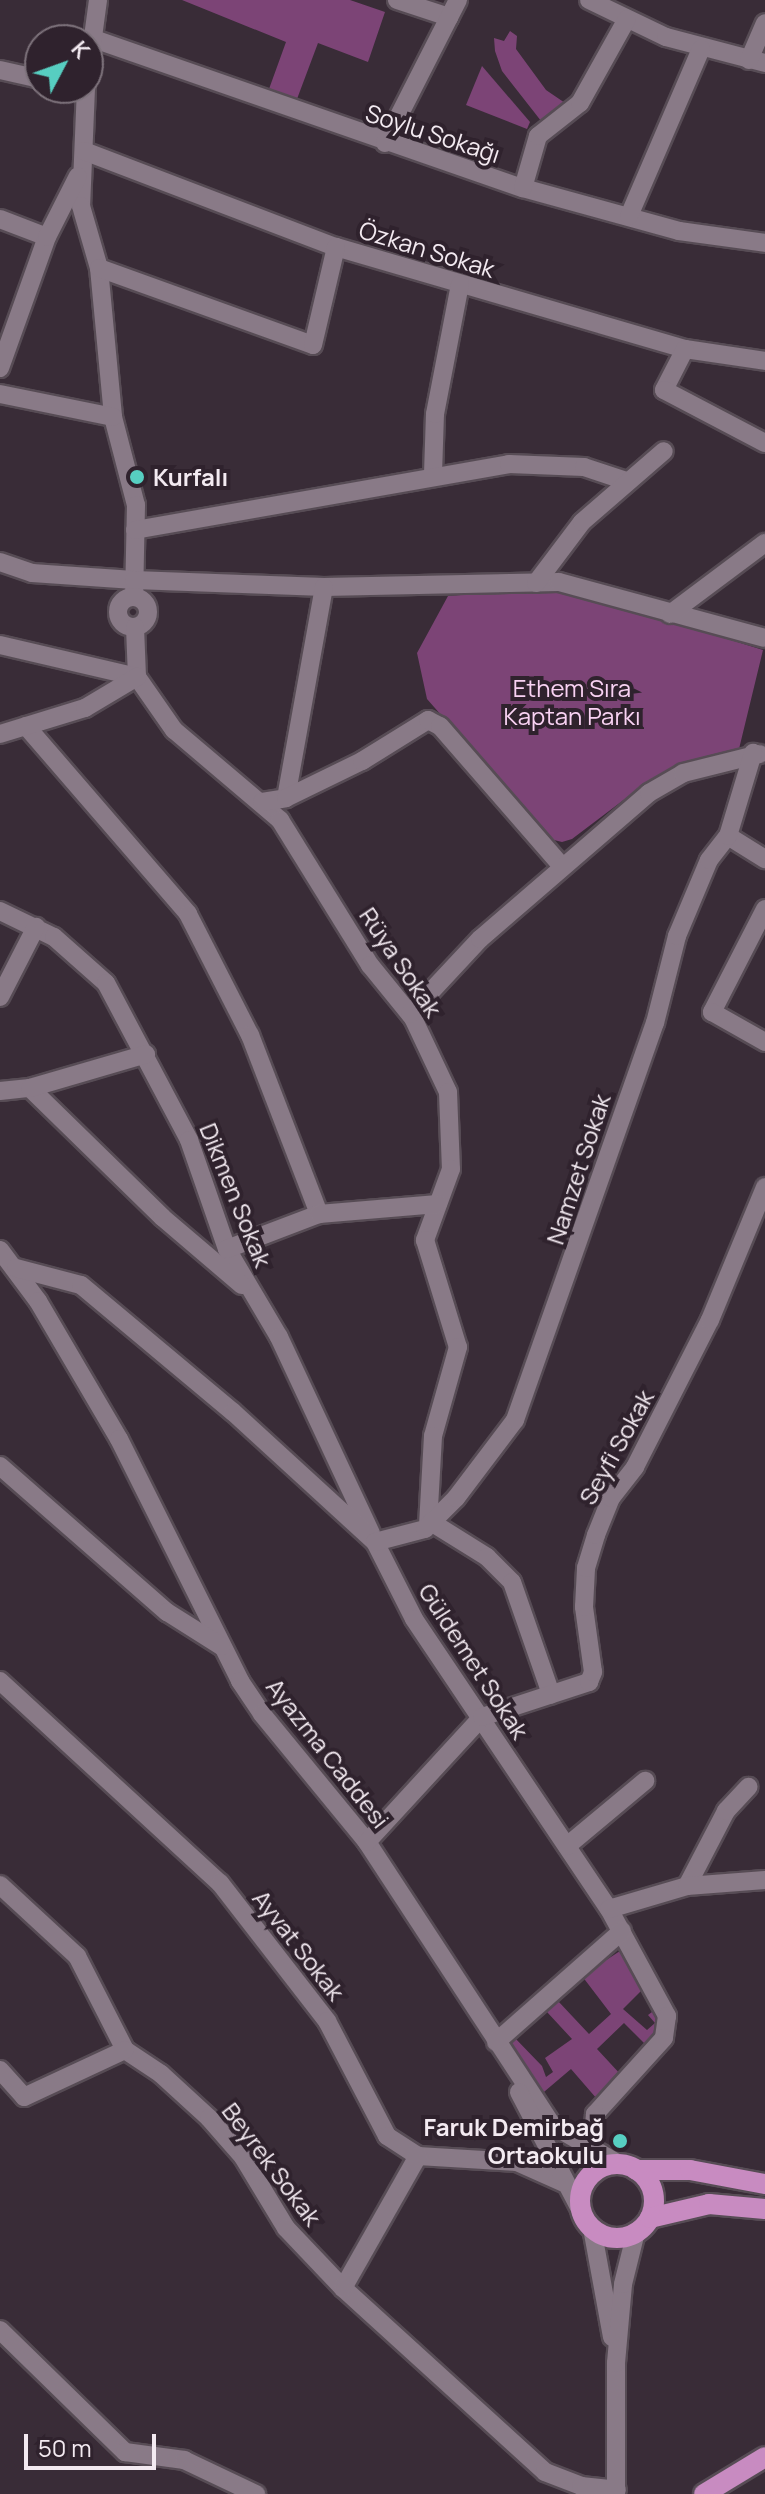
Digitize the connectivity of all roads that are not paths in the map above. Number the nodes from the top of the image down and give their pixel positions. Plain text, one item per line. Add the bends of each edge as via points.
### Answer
1 (98, 0) edge
2 (397, 0) edge
3 (458, 0) edge
4 (589, 0) edge
5 (449, 17) junction
6 (627, 19) junction
7 (765, 23) edge
8 (96, 24) edge
9 (104, 43) edge
10 (701, 49) junction
11 (757, 61) edge
12 (0, 70) edge
13 (24, 75) edge
14 (85, 104) edge
15 (385, 143) junction
16 (84, 151) junction
17 (81, 170) junction
18 (523, 188) junction
19 (629, 216) junction
20 (0, 219) edge
21 (47, 237) junction
22 (765, 243) edge
23 (336, 247) junction
24 (99, 268) junction
25 (460, 284) junction
26 (685, 349) junction
27 (765, 361) edge
28 (0, 368) edge
29 (0, 394) edge
30 (113, 417) junction
31 (765, 443) edge
32 (664, 451) dead end
33 (433, 474) junction
34 (626, 481) junction
35 (135, 530) junction
36 (765, 543) edge
37 (0, 562) edge
38 (536, 583) junction
39 (324, 587) junction
40 (134, 588) junction
41 (670, 614) junction
42 (765, 638) edge
43 (0, 645) edge
44 (137, 677) junction
45 (26, 726) junction
46 (0, 734) edge
47 (759, 754) edge
48 (286, 798) junction
49 (262, 802) junction
50 (728, 836) junction
51 (765, 859) edge
52 (561, 865) junction
53 (765, 909) edge
54 (0, 911) edge
55 (36, 927) junction
56 (0, 997) edge
57 (410, 1014) junction
58 (765, 1042) edge
59 (146, 1054) junction
60 (30, 1088) junction
61 (0, 1091) edge
62 (765, 1187) edge
63 (438, 1204) junction
64 (319, 1214) junction
65 (227, 1249) junction
66 (0, 1250) edge
67 (16, 1268) junction
68 (252, 1293) junction
69 (0, 1466) edge
70 (430, 1524) junction
71 (375, 1542) junction
72 (223, 1648) junction
73 (0, 1681) edge
74 (551, 1694) junction
75 (482, 1717) junction
76 (645, 1781) dead end
77 (748, 1787) dead end
78 (367, 1842) junction
79 (567, 1846) junction
80 (765, 1880) edge
81 (0, 1885) edge
82 (687, 1886) junction
83 (609, 1909) junction
84 (622, 1931) junction
85 (496, 2042) junction
86 (125, 2050) junction
87 (0, 2070) edge
88 (592, 2148) junction
89 (418, 2156) junction
90 (628, 2167) junction
91 (564, 2183) junction
92 (765, 2185) edge
93 (764, 2209) edge
94 (587, 2220) junction
95 (643, 2225) junction
96 (343, 2288) junction
97 (0, 2330) edge
98 (616, 2363) junction
99 (765, 2457) edge
100 (615, 2493) edge
101 (256, 2494) edge
102 (704, 2494) edge

1 - 8 street
2 - 5 street
3 - 5 street
4 - 6 street
5 - 15 street
6 - 10 street
6 - 18 street via 580,103 538,136
7 - 11 street
9 - 15 street, Soylu Sokağı
10 - 11 street
10 - 19 street
12 - 13 street
14 - 16 street
15 - 18 street, Soylu Sokağı
16 - 17 street
16 - 23 street, Özkan Sokak
17 - 21 street
17 - 24 street via 81,206
18 - 19 street, Soylu Sokağı
19 - 22 street, Soylu Sokağı via 679,231
20 - 21 street
21 - 28 street
23 - 24 street via 313,345
23 - 25 street, Özkan Sokak
24 - 30 street
25 - 26 street, Özkan Sokak
25 - 33 street via 435,414
26 - 27 street, Özkan Sokak
26 - 31 street via 664,390
29 - 30 street
30 - 35 street via 136,505
32 - 34 street
33 - 34 street via 554,464
33 - 35 street
34 - 38 street via 582,522
35 - 40 street
36 - 41 street
37 - 40 street via 32,573
38 - 39 street
38 - 41 street via 559,582
39 - 40 street
39 - 48 street
40 - 44 street via 118,612 122,621 135,627
41 - 42 street
43 - 44 street
44 - 45 street via 85,708
44 - 49 street, Rüya Sokak via 174,730
45 - 46 street
45 - 64 street via 188,914 250,1035
47 - 50 street, Namzet Sokak
47 - 52 street via 683,773 649,793
48 - 49 street
48 - 52 street via 362,761 428,720 440,726
49 - 57 street, Rüya Sokak via 280,820 370,965
50 - 51 street
50 - 70 street, Namzet Sokak via 709,860 677,936 655,1023 515,1420
52 - 57 street via 480,939
53 - 58 street via 712,1012
54 - 55 street, Dikmen Sokak
55 - 56 street
55 - 59 street, Dikmen Sokak via 106,983
57 - 63 street, Rüya Sokak via 448,1092 451,1169
59 - 60 street
59 - 65 street, Dikmen Sokak via 189,1140
60 - 61 street
60 - 68 street via 162,1217
62 - 74 street, Seyfi Sokak via 710,1320 635,1467 611,1498 596,1535 586,1568 584,1607 593,1672 589,1682
63 - 64 street
63 - 70 street, Rüya Sokak via 425,1240 458,1347 433,1436
64 - 65 street
65 - 68 street, Dikmen Sokak
66 - 67 street, Ayazma Caddesi
67 - 71 street, Güldemet Sokak via 81,1285 233,1412
67 - 72 street, Ayazma Caddesi via 119,1439
68 - 71 street, Dikmen Sokak via 279,1337
69 - 72 street via 167,1612
70 - 71 street, Namzet Sokak via 392,1542
70 - 74 street via 487,1557 512,1582
71 - 75 street, Güldemet Sokak via 414,1619
72 - 78 street, Ayazma Caddesi via 297,1762
73 - 89 street, Ayvat Sokak via 220,1883 327,2021 387,2136
74 - 75 street, Seyfi Sokak
75 - 78 street
75 - 79 street, Güldemet Sokak
76 - 79 street
77 - 82 street via 726,1811
78 - 85 street, Ayazma Caddesi
79 - 83 street, Güldemet Sokak
80 - 82 street
81 - 86 street, Beyrek Sokak via 77,1956
82 - 83 street
83 - 84 street, Güldemet Sokak
84 - 85 street
84 - 88 street, Güldemet Sokak via 668,2027 664,2038 595,2114
85 - 88 street, Ayazma Caddesi via 552,2125
85 - 91 street
86 - 87 street via 24,2097
86 - 96 street, Beyrek Sokak via 209,2118 243,2157 286,2228
88 - 90 street, Ayazma Caddesi
89 - 91 street via 517,2162
89 - 96 street
90 - 92 main road via 690,2170
90 - 94 main road via 587,2178
90 - 95 main road via 653,2194
91 - 94 street
92 - 93 street
93 - 95 main road via 709,2204
94 - 95 main road via 608,2237
94 - 98 street
95 - 98 street via 623,2284
96 - 100 street, Beyrek Sokak via 545,2472
97 - 101 street via 125,2452 184,2460
98 - 100 street
99 - 102 main road

